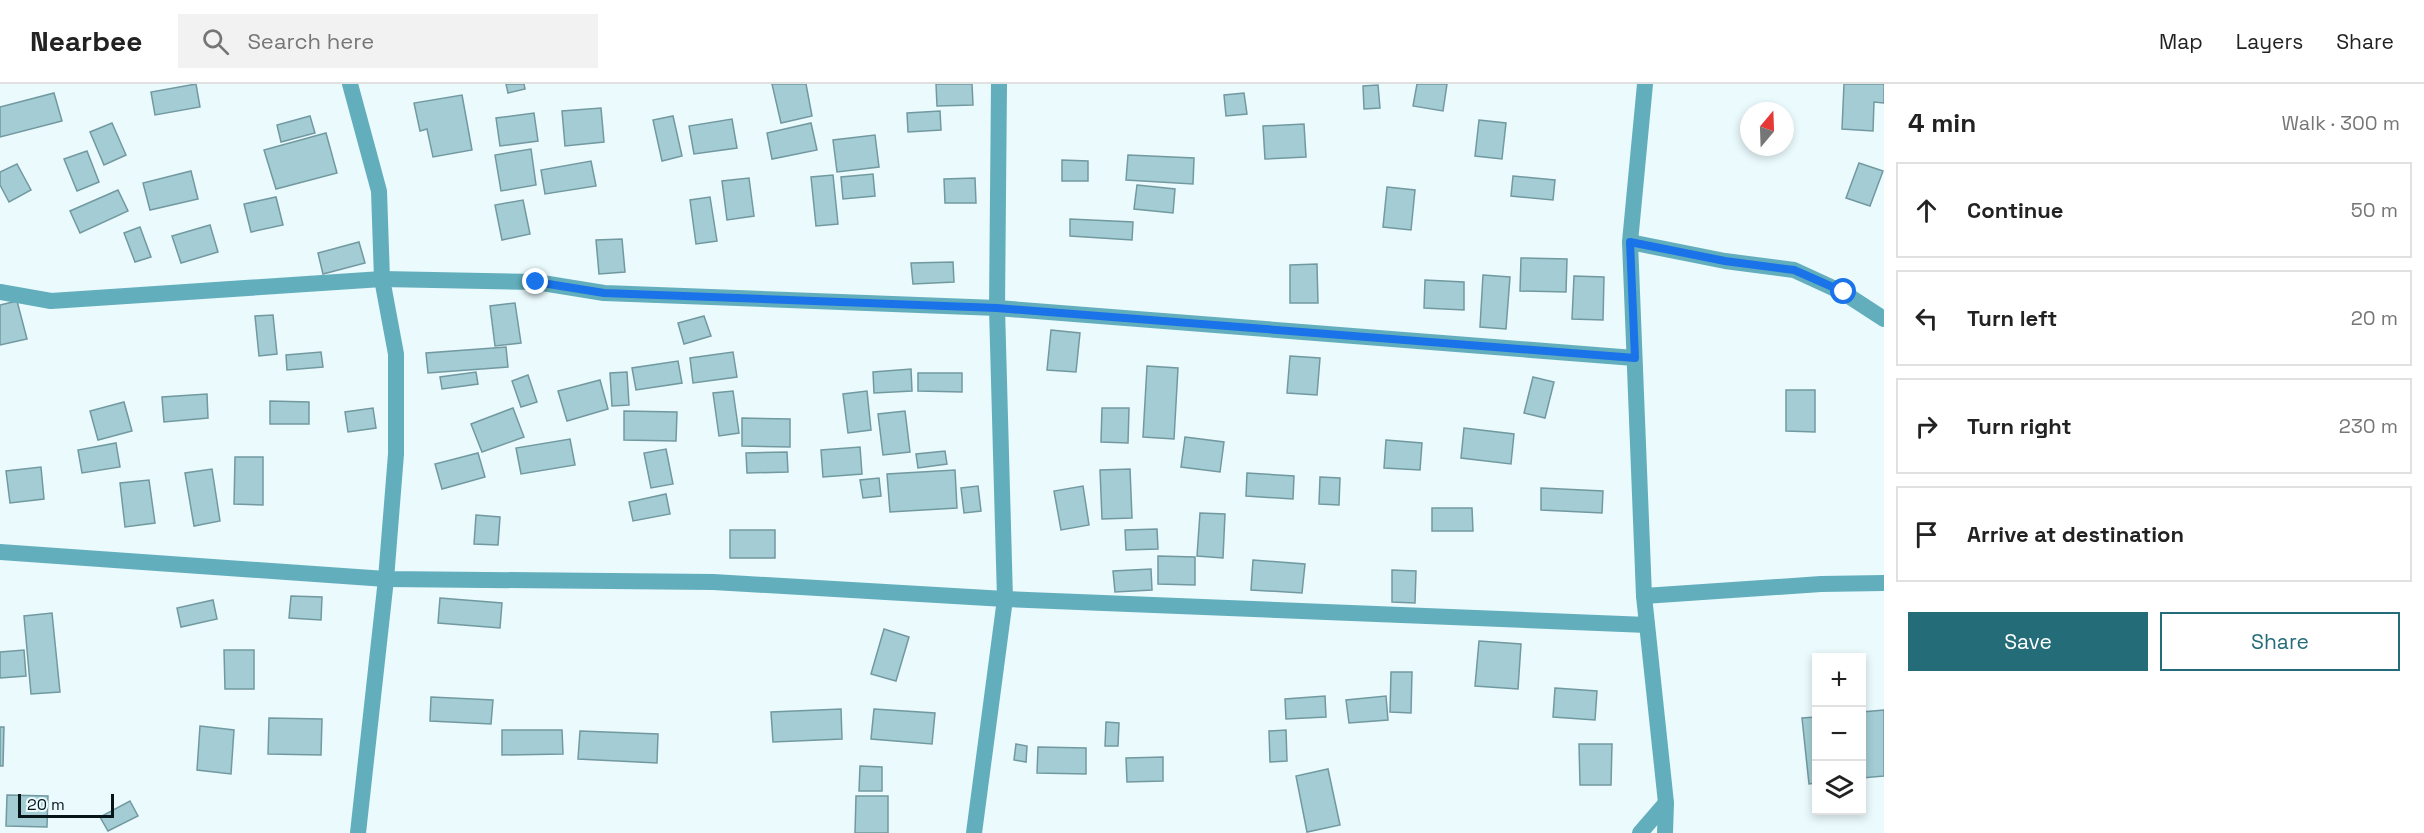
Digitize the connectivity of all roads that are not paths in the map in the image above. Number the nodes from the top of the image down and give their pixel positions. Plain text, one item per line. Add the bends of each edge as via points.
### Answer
1 (350, 84) edge
2 (999, 84) edge
3 (1645, 84) edge
4 (1630, 242) junction
5 (382, 279) junction
6 (0, 292) edge
7 (997, 308) junction
8 (1884, 319) edge
9 (1635, 358) junction
10 (0, 552) edge
11 (386, 579) junction
12 (1884, 583) edge
13 (1644, 596) junction
14 (1005, 599) junction
15 (1647, 625) junction
16 (1666, 803) junction
17 (358, 833) edge
18 (974, 833) edge
19 (1640, 833) edge
20 (1665, 833) edge

1 - 5 street via 379,191
2 - 7 street
3 - 4 street
4 - 8 street via 1794,270 1844,292
4 - 9 street
5 - 6 street via 51,301
5 - 7 street via 536,282 604,293
5 - 11 street via 396,354 396,454
7 - 9 street
7 - 14 street
9 - 13 street
10 - 11 street
11 - 14 street via 713,582
11 - 17 street
12 - 13 street
13 - 15 street
14 - 15 street
14 - 18 street
15 - 16 street
16 - 19 street
16 - 20 street

